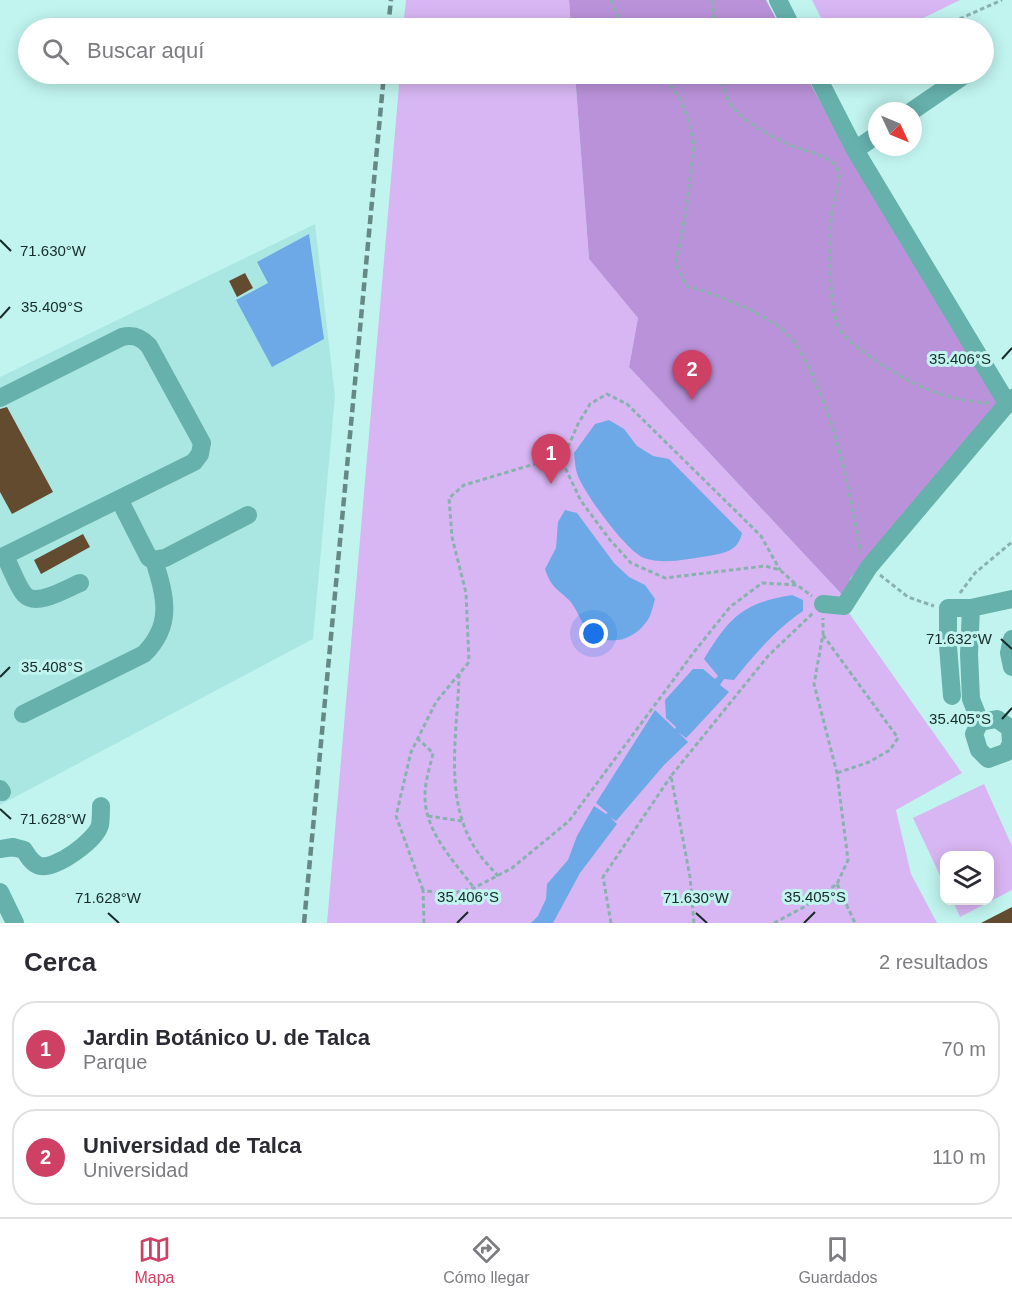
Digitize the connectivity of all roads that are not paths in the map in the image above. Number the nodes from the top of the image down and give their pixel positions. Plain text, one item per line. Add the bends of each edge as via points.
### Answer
1 (778, 0) edge
2 (787, 18) edge
3 (821, 84) edge
4 (951, 84) edge
5 (922, 104) edge
6 (868, 141) edge
7 (855, 150) junction
8 (0, 398) edge
9 (1010, 401) edge
10 (119, 500) junction
11 (248, 515) dead end
12 (3, 557) edge
13 (154, 560) junction
14 (80, 583) dead end
15 (1012, 599) edge
16 (823, 604) road end
17 (971, 608) junction
18 (1012, 639) edge
19 (1012, 667) edge
20 (952, 696) dead end
21 (23, 714) dead end
22 (980, 722) dead end
23 (101, 806) dead end
24 (0, 849) edge
25 (0, 892) edge
26 (15, 923) edge

1 - 2 street
3 - 7 street
4 - 5 street
6 - 7 street
7 - 9 street
8 - 10 street via 122,337 144,340 200,437 202,449 194,462
9 - 16 street via 869,567 844,606
10 - 12 street
10 - 13 street via 149,558
11 - 13 street
12 - 14 street via 25,595 33,600
13 - 21 street via 165,605 158,637 150,648
15 - 17 street
17 - 20 street via 948,608
17 - 22 street via 971,699
18 - 19 street
23 - 24 street via 100,826 93,837 52,865 40,866 24,850
25 - 26 street

